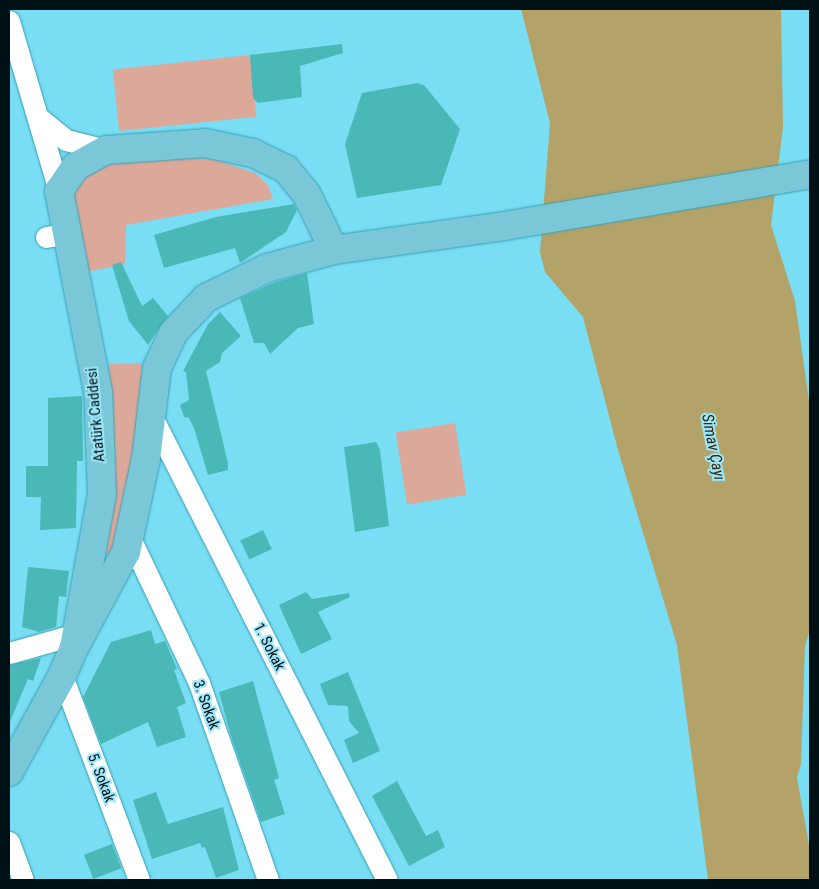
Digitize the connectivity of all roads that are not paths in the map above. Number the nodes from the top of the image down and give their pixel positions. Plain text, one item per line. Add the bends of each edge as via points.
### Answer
1 (9, 21) edge
2 (40, 119) junction
3 (106, 150) junction
4 (810, 174) edge
5 (59, 191) junction
6 (334, 250) junction
7 (151, 415) junction
8 (129, 536) junction
9 (75, 641) junction
10 (9, 653) edge
11 (62, 676) junction
12 (9, 772) edge
13 (9, 842) edge
14 (23, 880) edge
15 (139, 880) edge
16 (268, 880) edge
17 (387, 880) edge

1 - 2 street, Atatürk Caddesi
2 - 3 street via 66,140
2 - 5 street, Atatürk Caddesi
3 - 5 main road via 75,167
3 - 6 main road via 205,143 254,153 286,169 307,195
4 - 6 main road via 504,226
5 - 9 main road, Atatürk Caddesi via 57,235 98,392 102,494
6 - 7 main road via 267,268 206,298 172,333 157,368
7 - 8 main road via 146,459
7 - 17 street, 1. Sokak
8 - 9 main road via 126,552
8 - 16 street, 3. Sokak via 199,683
9 - 10 street
9 - 11 main road, Atatürk Caddesi
11 - 12 main road, Atatürk Caddesi
11 - 15 street, 5. Sokak
13 - 14 street

